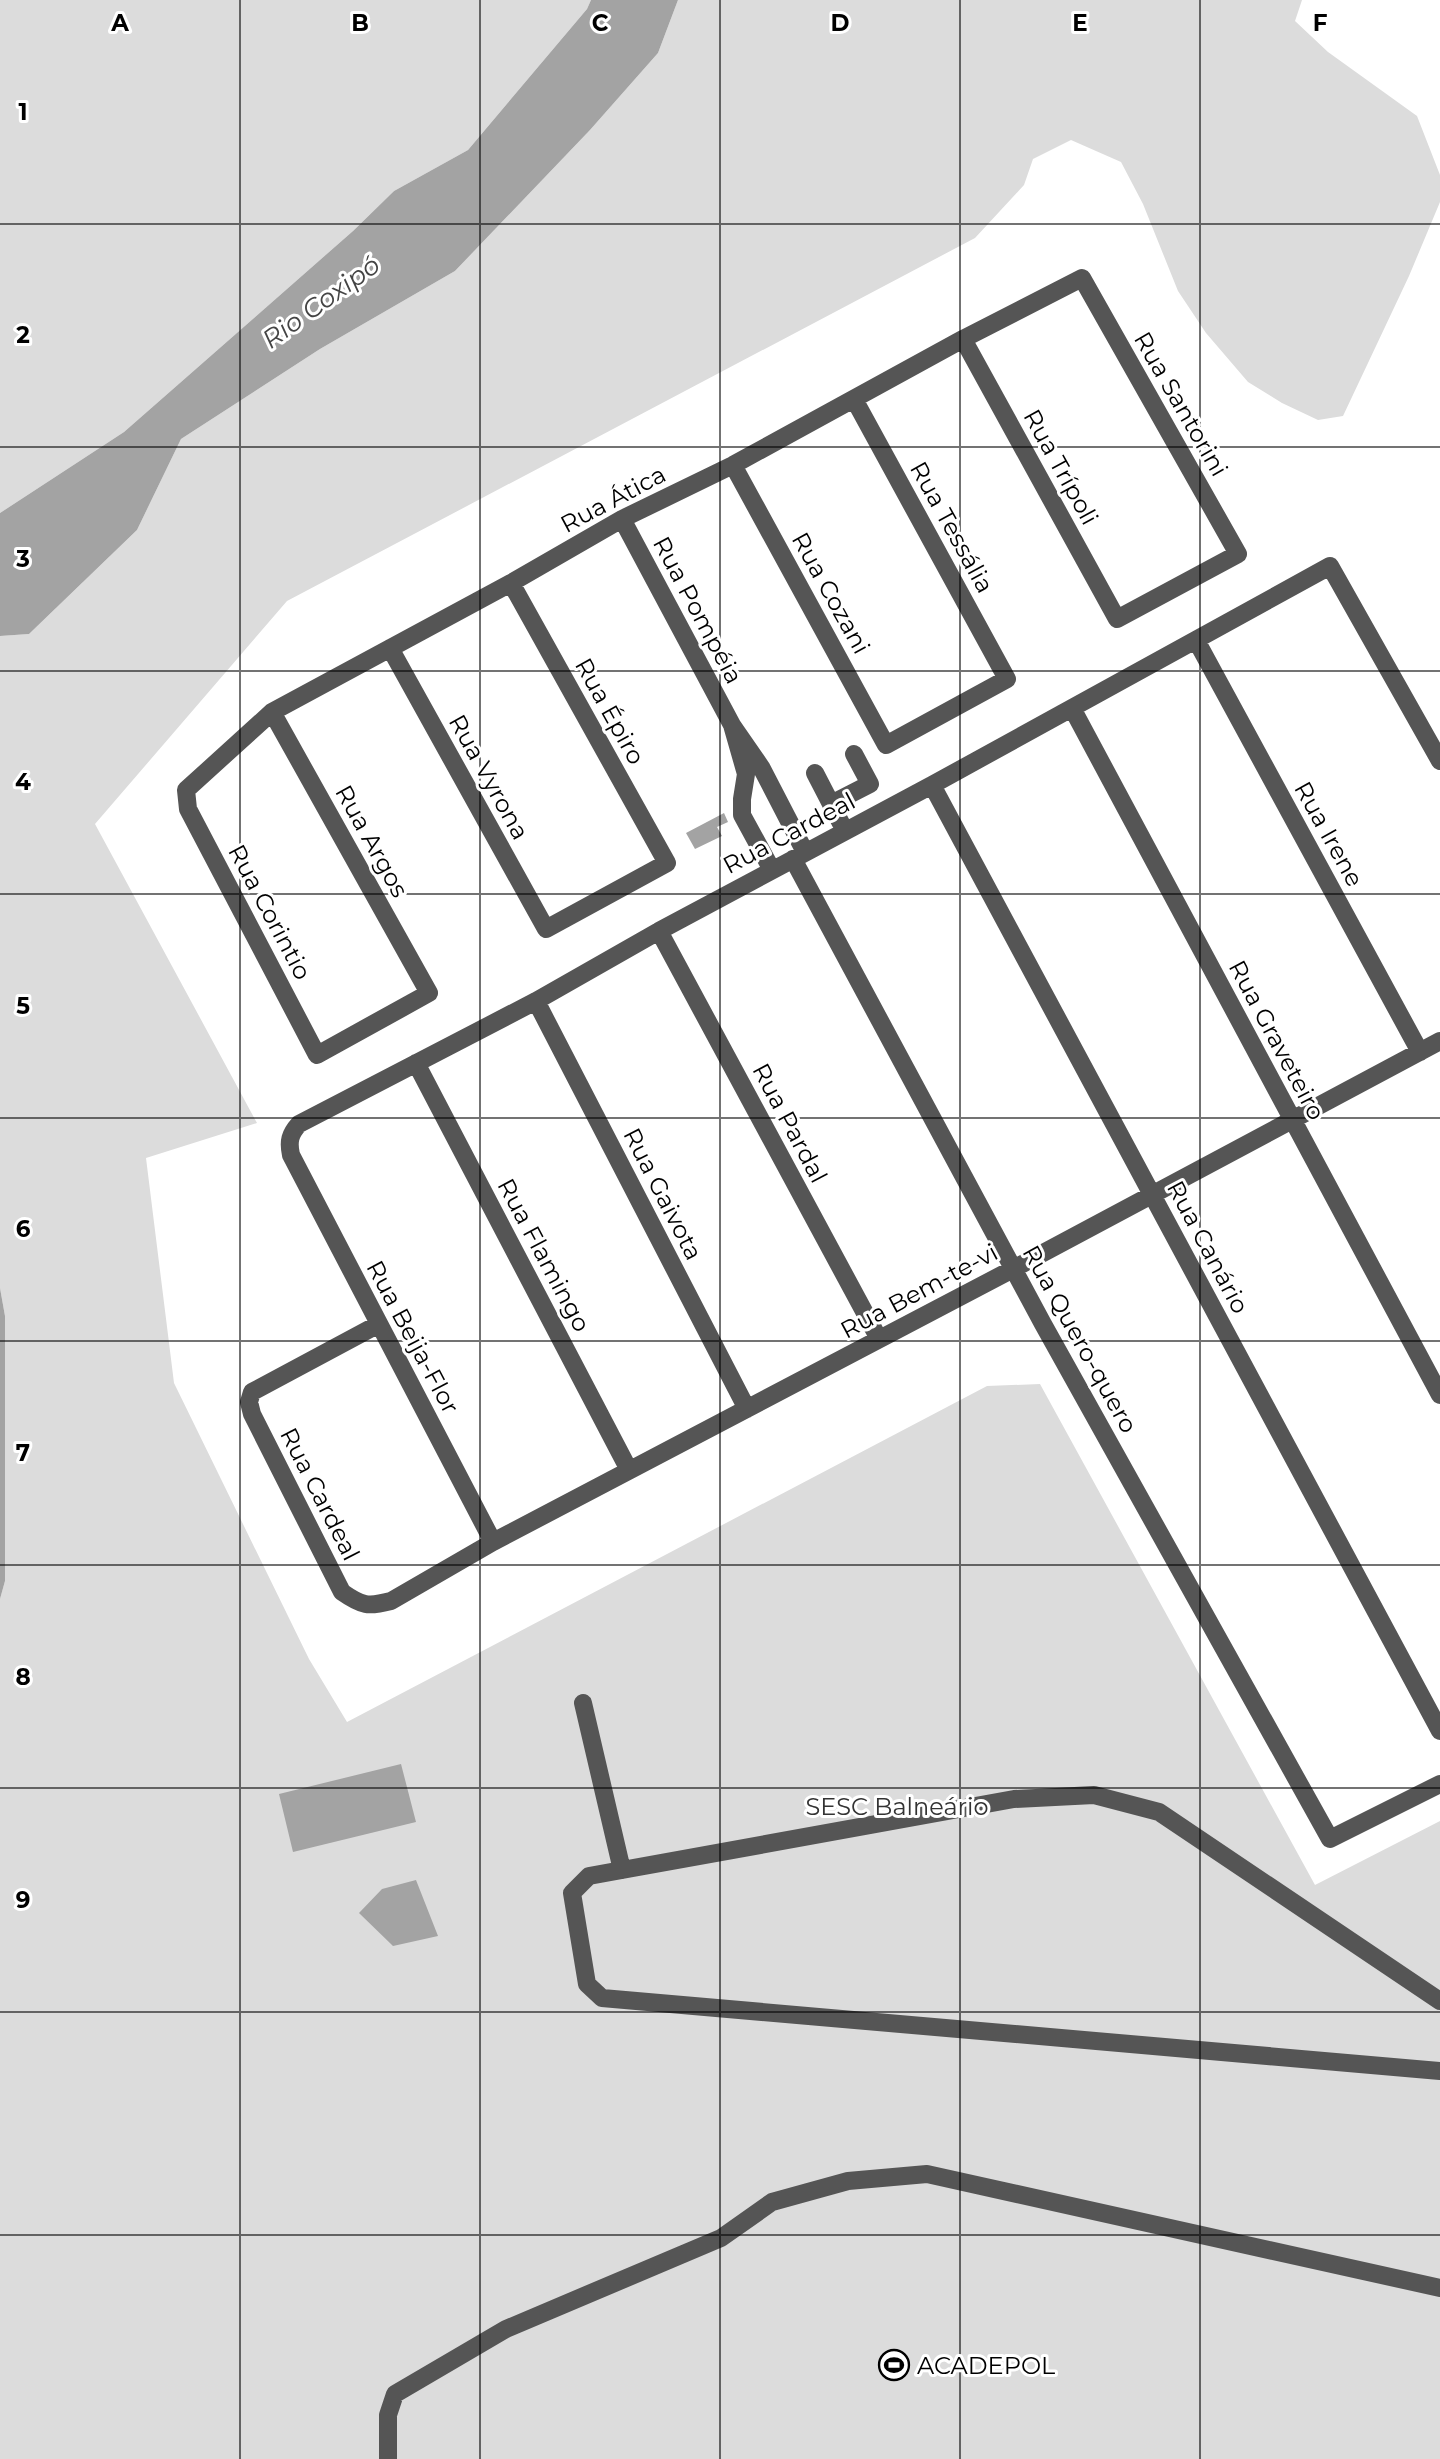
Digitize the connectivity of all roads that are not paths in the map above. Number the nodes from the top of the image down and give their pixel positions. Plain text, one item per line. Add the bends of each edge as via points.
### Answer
1 (1082, 278) joint
2 (963, 340) junction
3 (854, 399) junction
4 (733, 465) junction
5 (622, 519) junction
6 (511, 583) junction
7 (1117, 619) joint
8 (1196, 640) junction
9 (390, 648) junction
10 (1072, 708) junction
11 (272, 712) junction
12 (732, 725) junction
13 (886, 744) joint
14 (853, 754) dead end
15 (1440, 761) edge
16 (815, 774) dead end
17 (932, 785) junction
18 (186, 790) joint
19 (831, 804) junction
20 (845, 831) junction
21 (794, 858) junction
22 (546, 929) joint
23 (659, 931) junction
24 (536, 1001) junction
25 (1440, 1041) edge
26 (1420, 1052) junction
27 (317, 1055) joint
28 (416, 1063) junction
29 (1292, 1121) junction
30 (290, 1155) joint
31 (1152, 1194) junction
32 (1013, 1269) junction
33 (379, 1324) junction
34 (879, 1339) junction
35 (1440, 1395) edge
36 (747, 1409) junction
37 (629, 1470) junction
38 (493, 1542) junction
39 (583, 1703) dead end
40 (1440, 1731) edge
41 (1440, 1784) edge
42 (622, 1870) junction
43 (1440, 2001) edge
44 (1440, 2071) edge
45 (1440, 2288) edge
46 (388, 2459) edge

1 - 2 street, Rua Ática
1 - 7 street, Rua Santorini via 1238,554
2 - 3 street, Rua Ática
2 - 7 street, Rua Trípoli
3 - 4 street, Rua Ática
3 - 13 street, Rua Tessália via 1007,678
4 - 5 street, Rua Ática
4 - 13 street, Rua Cozani
5 - 6 street, Rua Ática
5 - 12 street, Rua Pompéia
6 - 9 street, Rua Ática
6 - 22 street, Rua Épiro via 667,863
8 - 10 street, Rua Cardeal
8 - 15 street, Rua Cardeal via 1330,566
8 - 26 street, Rua Irene
9 - 11 street, Rua Ática
9 - 22 street, Rua Vyrona
10 - 17 street, Rua Cardeal
10 - 29 street, Rua Graveteiro
11 - 18 street, Rua Ática
11 - 27 street, Rua Argos via 429,993
12 - 21 street, Rua Pompéia via 763,772 769,801
12 - 21 street, Rua Pompéia via 746,774 743,817
14 - 19 street via 870,784
16 - 19 street
17 - 20 street, Rua Cardeal
17 - 31 street, Rua Canário
18 - 27 street, Rua Corintio via 188,808
19 - 20 street
20 - 21 street, Rua Cardeal
21 - 23 street, Rua Cardeal
21 - 32 street, Rua Quero-quero
23 - 24 street, Rua Cardeal
23 - 34 street, Rua Pardal
24 - 28 street, Rua Cardeal
24 - 36 street, Rua Gaivota
25 - 26 street, Rua Bem-te-vi
26 - 29 street, Rua Bem-te-vi
28 - 30 street, Rua Cardeal via 299,1124 290,1134
28 - 37 street, Rua Flamingo
29 - 31 street, Rua Bem-te-vi
29 - 35 street, Rua Graveteiro
30 - 33 street, Rua Beija-Flor
31 - 32 street, Rua Bem-te-vi
31 - 40 street, Rua Canário
32 - 34 street, Rua Bem-te-vi
32 - 41 street, Rua Quero-quero via 1330,1839
33 - 38 street, Rua Beija-Flor
33 - 38 street, Rua Cardeal via 252,1392 249,1402 342,1592 373,1606 391,1601
34 - 36 street, Rua Bem-te-vi
36 - 37 street, Rua Bem-te-vi
37 - 38 street, Rua Bem-te-vi
39 - 42 street
42 - 43 street via 1014,1799 1094,1795 1159,1812
42 - 44 street via 589,1876 572,1893 587,1984 602,1998
45 - 46 street via 927,2174 848,2180 772,2202 721,2238 506,2329 395,2394 388,2415

